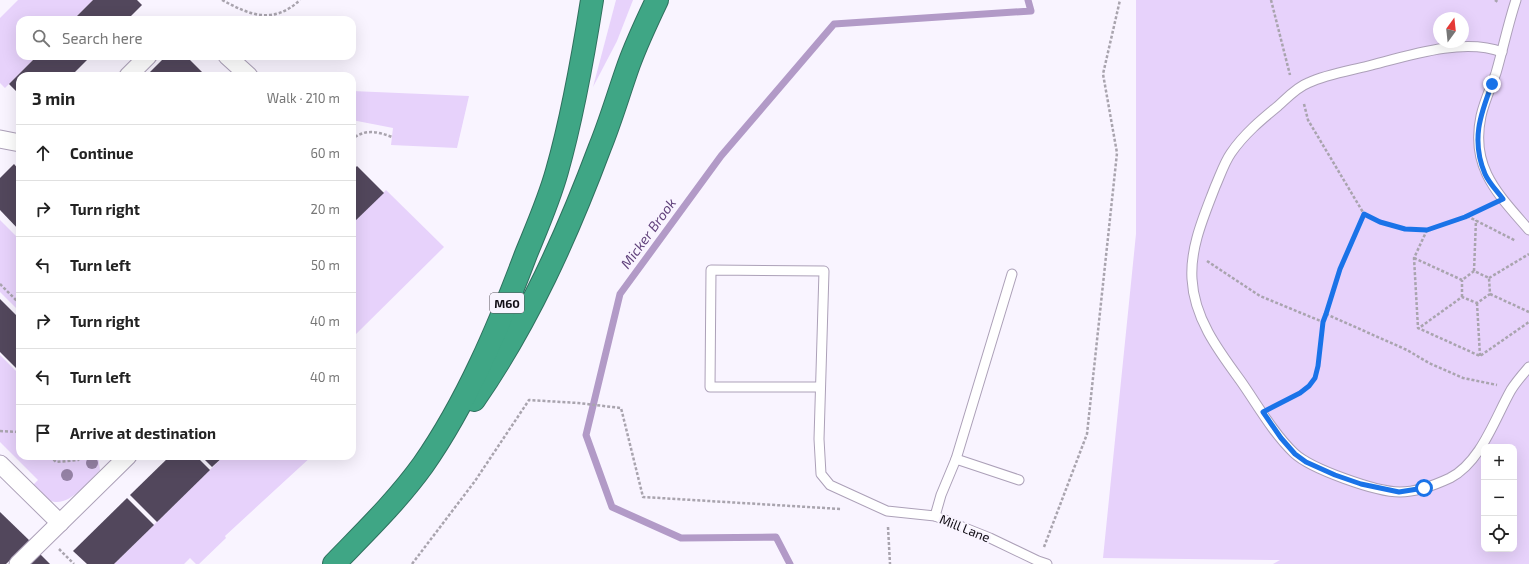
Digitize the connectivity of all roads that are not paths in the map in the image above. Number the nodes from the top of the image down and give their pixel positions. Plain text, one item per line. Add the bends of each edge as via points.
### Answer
1 (592, 0) edge
2 (657, 0) edge
3 (1516, 0) edge
4 (1502, 52) junction
5 (144, 60) edge
6 (231, 60) edge
7 (132, 72) edge
8 (245, 72) edge
9 (0, 139) edge
10 (16, 142) edge
11 (1529, 230) edge
12 (1012, 274) dead end
13 (1529, 367) edge
14 (820, 387) junction
15 (432, 451) junction
16 (956, 459) junction
17 (124, 460) edge
18 (0, 464) edge
19 (1019, 480) dead end
20 (936, 516) junction
21 (60, 523) junction
22 (18, 564) edge
23 (334, 564) edge
24 (1047, 564) edge

1 - 15 highway, M60 via 573,105 546,205 489,346
2 - 15 highway, M60 via 629,63 600,147 563,238 542,282 491,375 464,414
3 - 4 lane
4 - 11 lane via 1481,114 1477,135 1480,155 1486,174
4 - 13 lane via 1478,46 1434,50 1306,83 1251,130 1231,153 1206,211 1194,252 1192,279 1204,327 1281,438 1306,462 1361,484 1399,492 1424,488 1451,478 1466,466 1479,449 1512,388
5 - 7 street
6 - 8 street
9 - 10 street
12 - 16 lane
14 - 14 lane, Mill Lane via 824,271 711,270 710,387
14 - 20 lane, Mill Lane via 820,474 830,485 887,511
15 - 23 highway, M60 via 384,514
16 - 19 lane
16 - 20 lane via 941,495
17 - 21 street
18 - 21 street
20 - 24 lane, Mill Lane
21 - 22 street

